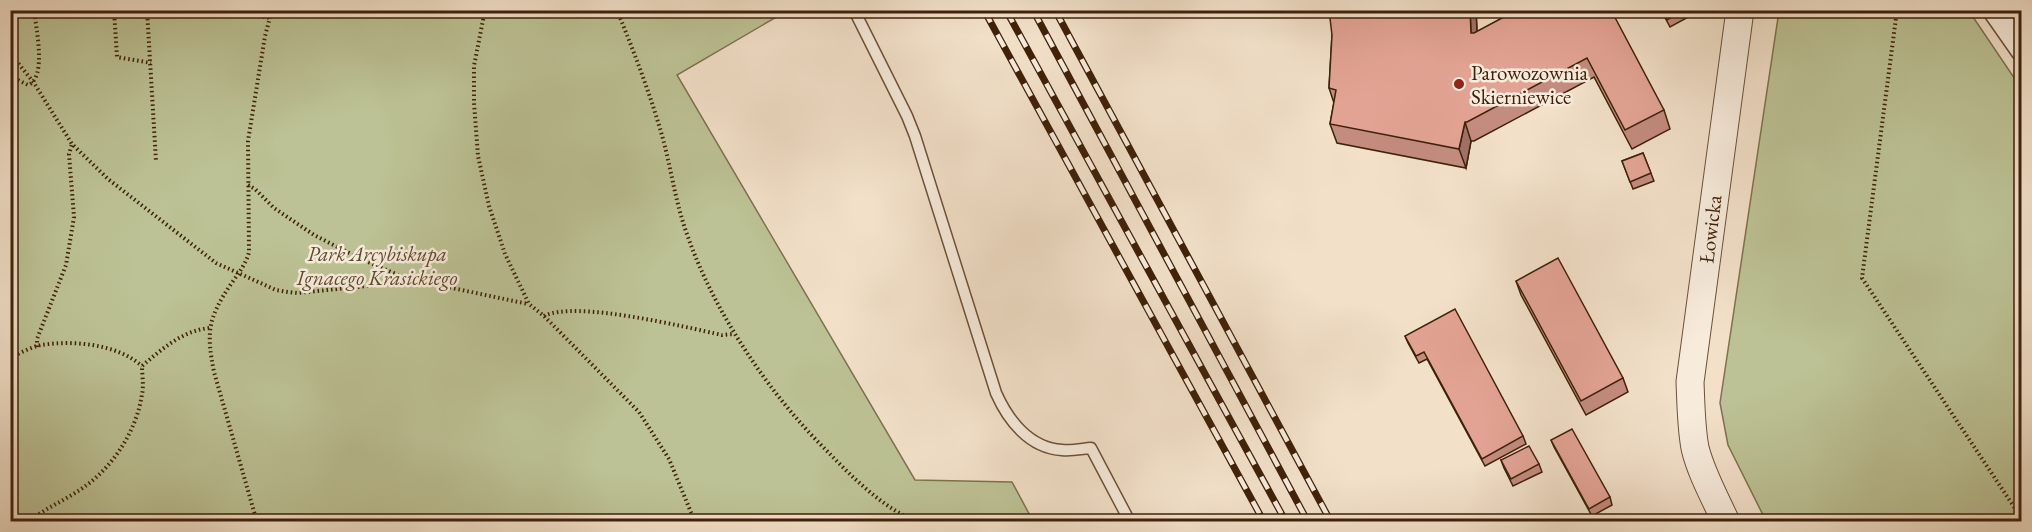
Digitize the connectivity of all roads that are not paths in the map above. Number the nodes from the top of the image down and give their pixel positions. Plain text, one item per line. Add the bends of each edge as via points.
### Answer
1 (854, 10) edge
2 (1740, 10) edge
3 (1994, 10) edge
4 (2022, 50) edge
5 (1130, 522) edge
6 (1726, 522) edge

1 - 5 lane via 911,126 1005,413 1020,431 1041,445 1061,450 1091,448
2 - 6 street, Łowicka via 1690,382 1695,449
3 - 4 street

